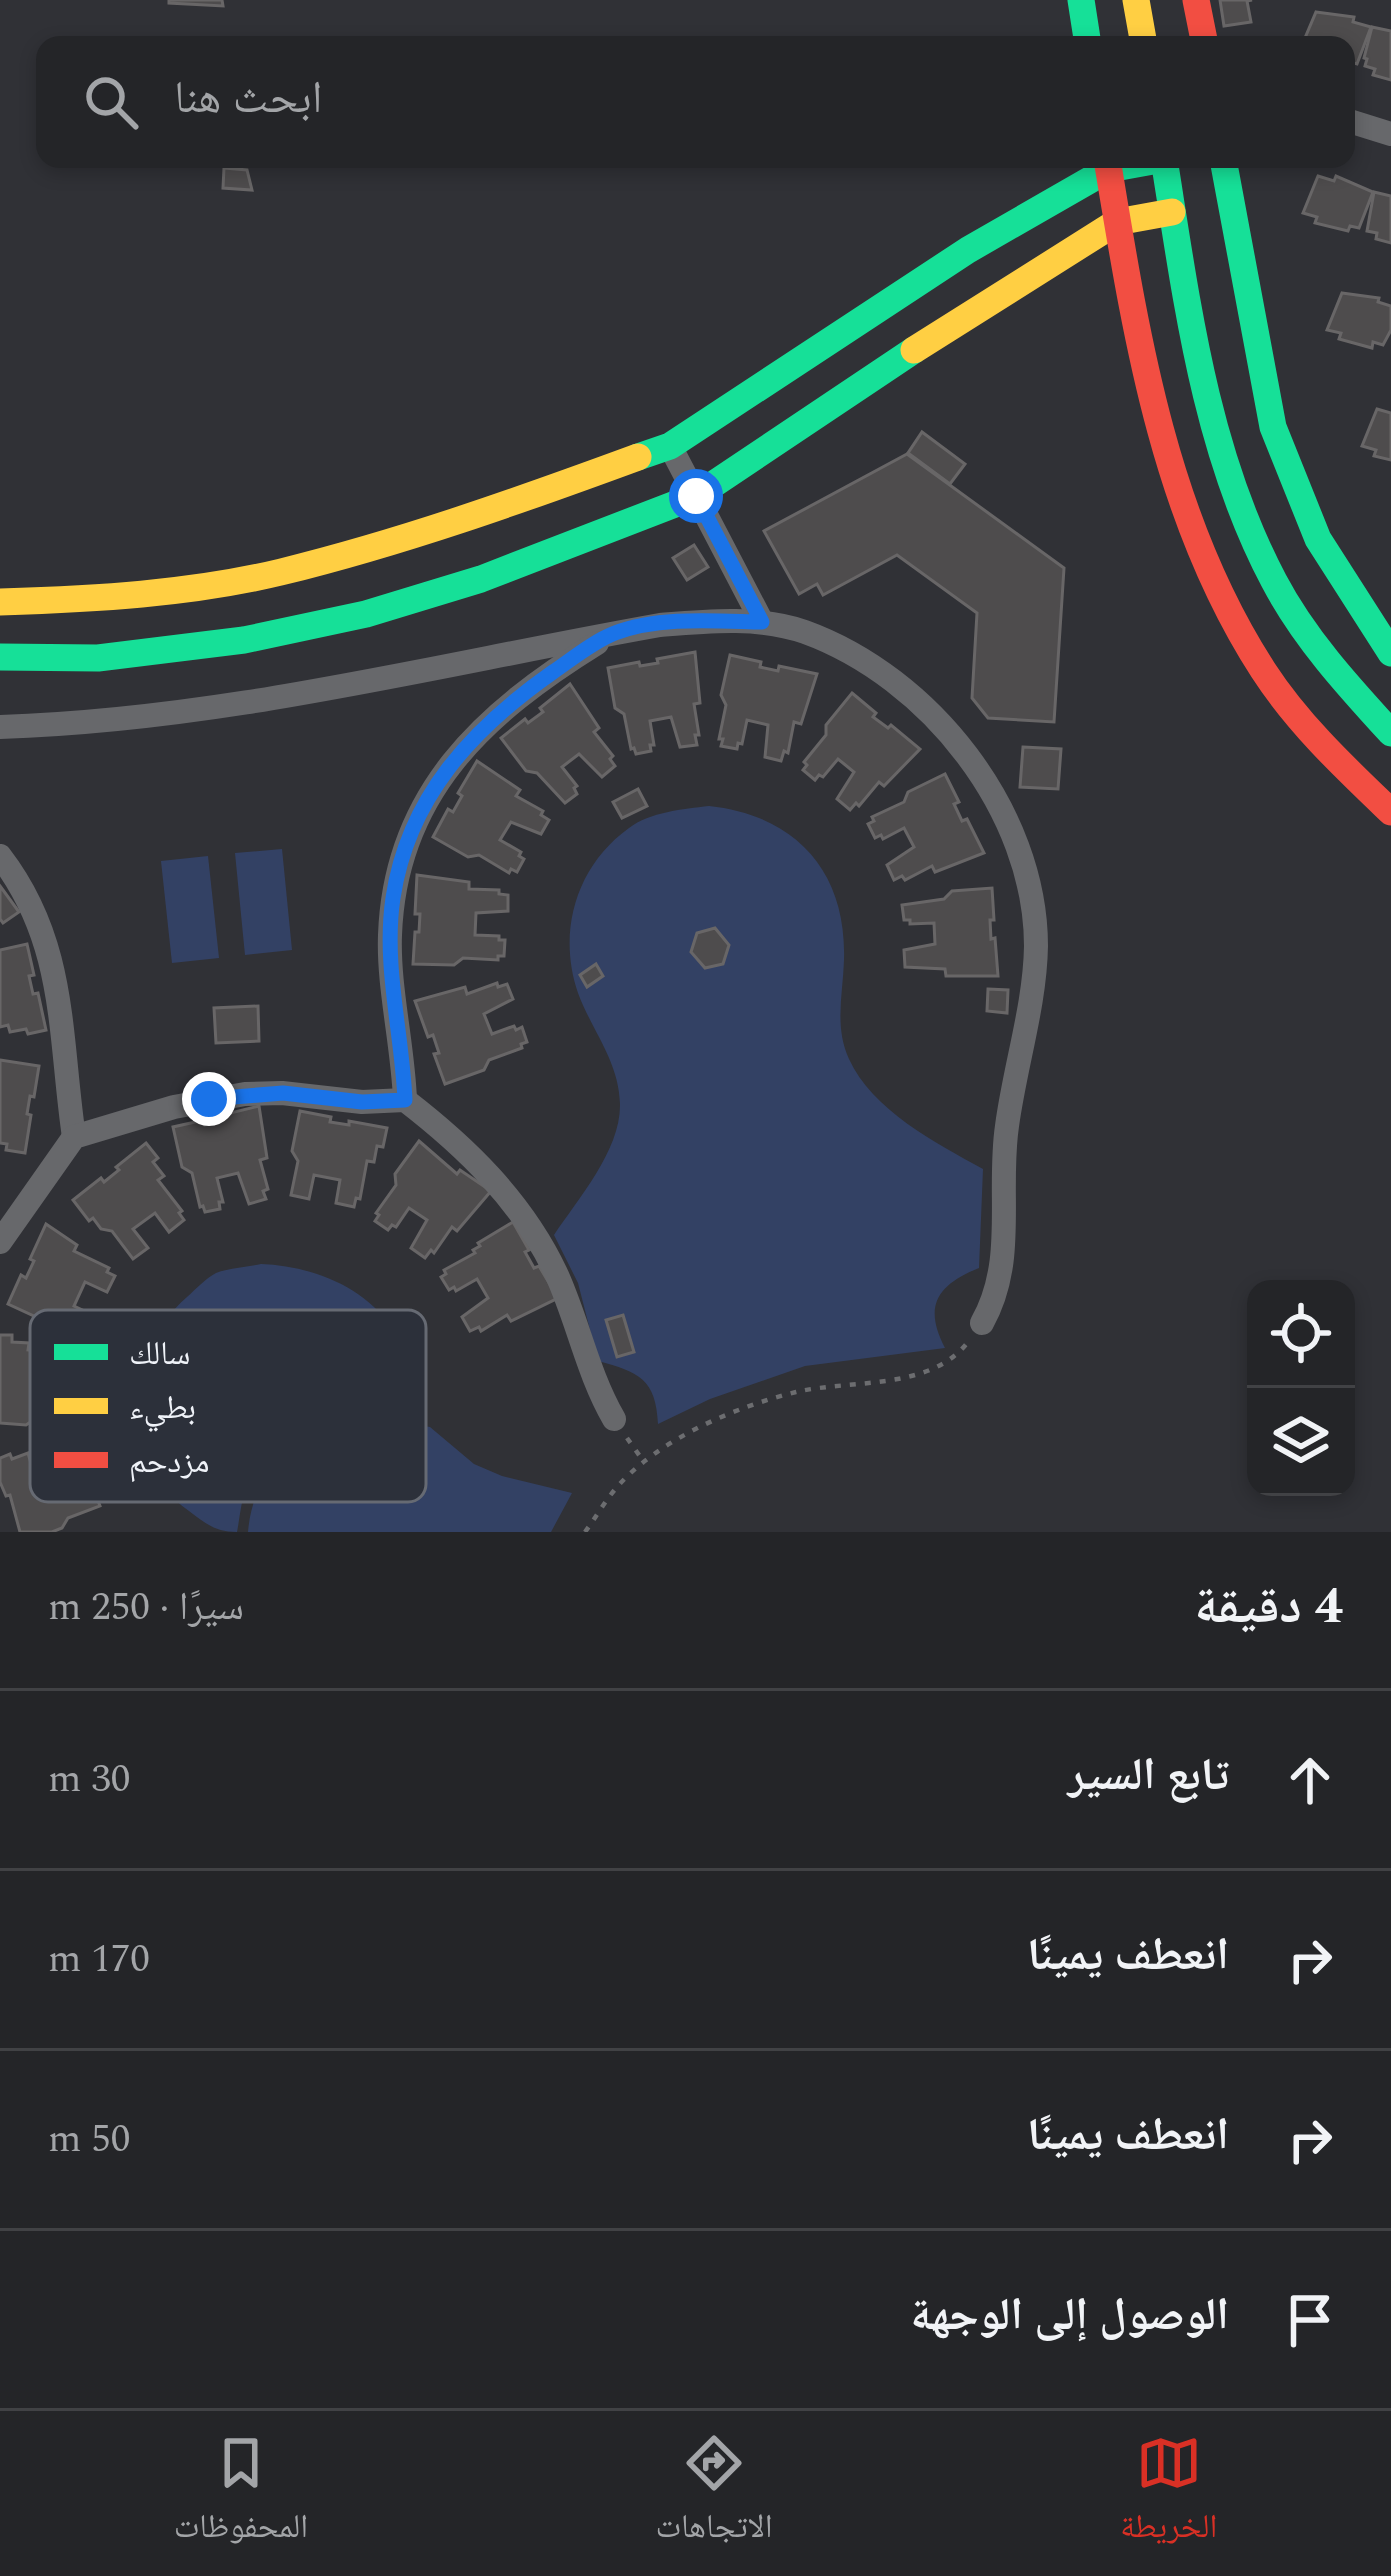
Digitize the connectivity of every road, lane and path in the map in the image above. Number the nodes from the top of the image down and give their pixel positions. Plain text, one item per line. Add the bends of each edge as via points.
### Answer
1 (1081, 0) edge
2 (1136, 0) edge
3 (1196, 0) edge
4 (1087, 36) edge
5 (1142, 36) edge
6 (1202, 36) edge
7 (1355, 123) edge
8 (1391, 134) edge
9 (1101, 168) edge
10 (1109, 168) edge
11 (1165, 168) edge
12 (1225, 168) edge
13 (1172, 212) junction
14 (1117, 222) junction
15 (670, 446) junction
16 (696, 496) junction
17 (0, 602) edge
18 (762, 622) junction
19 (615, 633) junction
20 (1391, 652) edge
21 (0, 657) edge
22 (0, 727) edge
23 (1391, 733) edge
24 (1391, 812) edge
25 (0, 856) edge
26 (405, 1100) junction
27 (74, 1137) junction
28 (0, 1242) edge
29 (982, 1322) joint
30 (614, 1419) dead end
31 (585, 1532) edge

1 - 4 street
2 - 5 street
3 - 6 street
7 - 8 street
9 - 15 street
10 - 14 street
11 - 13 street
12 - 20 street via 1273,427 1318,539
13 - 14 street
13 - 23 street via 1206,401 1238,500 1274,581 1321,653
14 - 16 street
14 - 24 street via 1175,494 1212,584 1263,674 1340,770
15 - 16 street
15 - 17 street via 458,522 278,572 120,598
16 - 18 street
16 - 21 street via 366,614 98,658
18 - 19 street
18 - 29 street via 847,651 923,706 982,777 1021,854 1036,943 1006,1127 1002,1274
19 - 22 street via 241,706
19 - 26 street via 491,718 417,817 389,938
25 - 27 street via 31,904 56,978
26 - 27 street via 245,1094
26 - 30 street via 450,1135 526,1220
27 - 28 street
29 - 31 path via 956,1357 930,1371 793,1393 688,1434 618,1486

